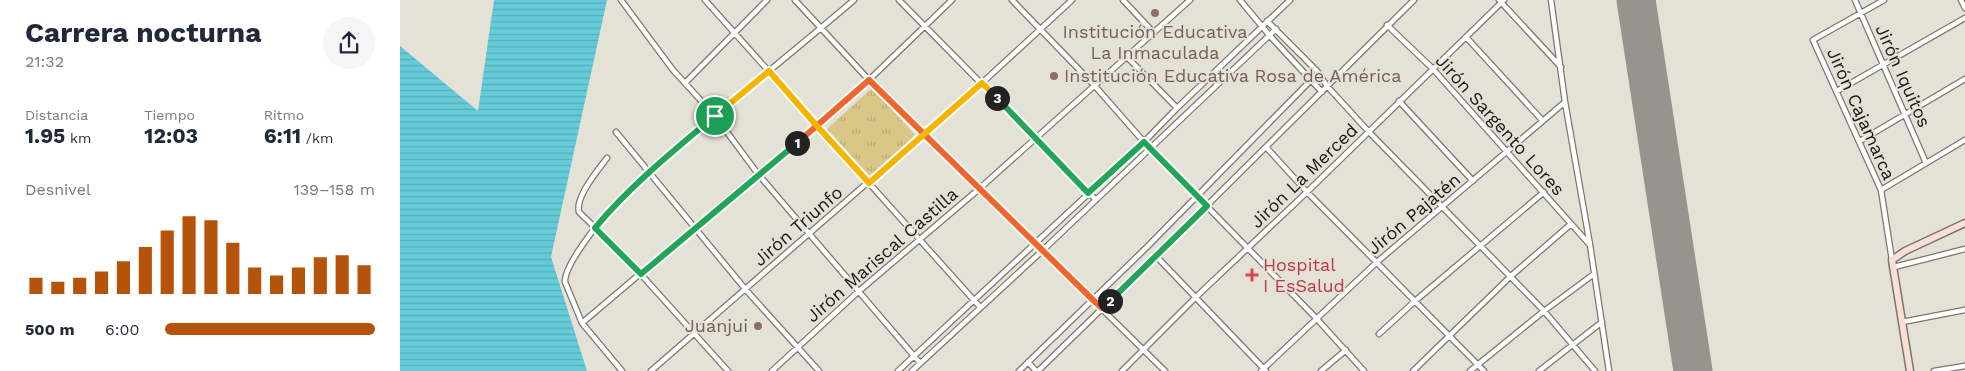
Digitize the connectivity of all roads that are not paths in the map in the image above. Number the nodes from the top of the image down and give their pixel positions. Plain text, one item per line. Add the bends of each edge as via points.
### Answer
1 (705, 0) edge
2 (767, 0) edge
3 (795, 0) edge
4 (854, 0) edge
5 (899, 0) edge
6 (952, 0) edge
7 (1012, 0) edge
8 (1072, 0) edge
9 (1123, 0) edge
10 (1190, 0) edge
11 (1240, 0) edge
12 (1290, 0) edge
13 (1414, 0) edge
14 (1551, 0) edge
15 (1855, 0) edge
16 (1884, 0) edge
17 (1962, 0) edge
18 (621, 1) edge
19 (1502, 1) edge
20 (1965, 8) edge
21 (1861, 13) junction
22 (1965, 18) edge
23 (1268, 21) junction
24 (1388, 25) junction
25 (924, 26) junction
26 (1262, 27) junction
27 (820, 29) junction
28 (1040, 29) junction
29 (1276, 30) junction
30 (734, 32) junction
31 (1154, 33) junction
32 (1270, 36) junction
33 (1466, 37) junction
34 (1127, 57) junction
35 (1883, 65) junction
36 (1562, 68) junction
37 (1433, 69) junction
38 (769, 71) junction
39 (1318, 73) junction
40 (1965, 79) edge
41 (869, 80) junction
42 (1310, 81) junction
43 (684, 83) junction
44 (982, 83) junction
45 (1094, 85) junction
46 (1327, 86) junction
47 (1837, 91) junction
48 (1322, 92) junction
49 (1399, 101) junction
50 (1565, 102) junction
51 (1176, 108) junction
52 (1906, 115) junction
53 (715, 116) junction
54 (1542, 120) junction
55 (817, 126) junction
56 (616, 132) dead end
57 (1369, 132) junction
58 (923, 134) junction
59 (1036, 138) junction
60 (1965, 140) edge
61 (1860, 141) junction
62 (1144, 142) junction
63 (1266, 147) junction
64 (1151, 148) junction
65 (1507, 152) junction
66 (607, 158) dead end
67 (1926, 163) junction
68 (650, 171) junction
69 (758, 174) junction
70 (1474, 181) junction
71 (869, 183) junction
72 (979, 189) junction
73 (1881, 190) junction
74 (1307, 192) junction
75 (1544, 192) junction
76 (1088, 193) junction
77 (1197, 196) junction
78 (1096, 200) junction
79 (1207, 206) junction
80 (1442, 208) junction
81 (1965, 223) edge
82 (1571, 224) junction
83 (595, 228) junction
84 (695, 228) junction
85 (810, 234) junction
86 (920, 240) junction
87 (1034, 244) junction
88 (1590, 245) junction
89 (1480, 247) junction
90 (1248, 248) junction
91 (1965, 249) edge
92 (1042, 251) junction
93 (1156, 256) junction
94 (1377, 262) junction
95 (1893, 263) junction
96 (641, 274) junction
97 (1594, 274) junction
98 (1511, 276) junction
99 (746, 290) junction
100 (859, 291) junction
101 (1196, 297) junction
102 (1093, 300) junction
103 (974, 301) junction
104 (1415, 301) junction
105 (980, 307) junction
106 (1102, 308) junction
107 (1965, 310) edge
108 (1544, 311) junction
109 (1316, 318) junction
110 (1602, 322) junction
111 (1902, 322) junction
112 (582, 323) junction
113 (695, 334) junction
114 (1379, 334) dead end
115 (1448, 335) junction
116 (1572, 345) junction
117 (798, 347) junction
118 (1144, 349) junction
119 (1346, 350) junction
120 (914, 356) junction
121 (1028, 362) junction
122 (920, 363) junction
123 (1478, 365) junction
124 (1965, 366) edge
125 (1264, 370) edge
126 (622, 371) edge
127 (651, 371) edge
128 (728, 371) edge
129 (772, 371) edge
130 (819, 371) edge
131 (898, 371) edge
132 (912, 371) edge
133 (1020, 371) edge
134 (1037, 371) edge
135 (1122, 371) edge
136 (1165, 371) edge
137 (1321, 371) edge
138 (1364, 371) edge
139 (1413, 371) edge
140 (1470, 371) edge
141 (1484, 371) edge
142 (1539, 371) edge
143 (1595, 371) edge
144 (1609, 371) edge
145 (1910, 371) edge
146 (1934, 371) edge

1 - 30 street
2 - 30 street
3 - 27 street
4 - 27 street
5 - 25 street
6 - 25 street
7 - 28 street
8 - 28 street, Jirón Triunfo
9 - 31 street
10 - 31 street, Jirón Mariscal Castilla
11 - 26 street
12 - 23 street
13 - 24 street
14 - 36 street
15 - 21 street, Jirón Iquitos
16 - 21 street
17 - 20 street
18 - 43 street
19 - 33 street, Jirón La Merced
19 - 36 street
21 - 35 street, Jirón Iquitos
21 - 47 street, Jirón Cajamarca via 1813,40
22 - 35 street
23 - 26 street
23 - 29 street
24 - 37 street, Jirón Sargento Lores
24 - 46 street
25 - 41 street
25 - 44 street
26 - 32 street
26 - 51 street
27 - 38 street
27 - 41 street
28 - 44 street, Jirón Triunfo
28 - 45 street
29 - 32 street
29 - 39 street
30 - 38 street
30 - 43 street
31 - 34 street, Jirón Mariscal Castilla
32 - 42 street
32 - 64 street
33 - 37 street, Jirón La Merced
33 - 54 street
34 - 45 street, Jirón Mariscal Castilla
34 - 51 street
35 - 47 street
35 - 52 street, Jirón Iquitos
36 - 50 street
37 - 49 street, Jirón La Merced
37 - 65 street, Jirón Sargento Lores
38 - 53 street
38 - 55 street
39 - 42 street
39 - 46 street
40 - 52 street
41 - 55 street
41 - 58 street
42 - 48 street
42 - 77 street
43 - 53 street
44 - 58 street, Jirón Triunfo
44 - 59 street
45 - 59 street, Jirón Mariscal Castilla
45 - 62 street
46 - 48 street
46 - 57 street
47 - 61 street, Jirón Cajamarca
48 - 63 street
49 - 57 street, Jirón La Merced
49 - 70 street
50 - 54 street, Jirón Pajatén
50 - 88 street
51 - 62 street
52 - 61 street
52 - 67 street, Jirón Iquitos
53 - 68 street
53 - 69 street
54 - 65 street, Jirón Pajatén
55 - 69 street
55 - 71 street
56 - 68 street
57 - 74 street, Jirón La Merced
57 - 80 street
58 - 71 street, Jirón Triunfo
58 - 72 street
59 - 72 street, Jirón Mariscal Castilla
59 - 76 street
60 - 67 street
61 - 73 street, Jirón Cajamarca
62 - 64 street
62 - 76 street
63 - 74 street
63 - 79 street
64 - 77 street
64 - 78 street
65 - 70 street, Jirón Pajatén
65 - 75 street, Jirón Sargento Lores
66 - 83 street via 582,194 578,208
67 - 73 street
68 - 83 street
68 - 84 street
69 - 84 street
69 - 85 street
70 - 80 street, Jirón Pajatén
71 - 85 street, Jirón Triunfo
71 - 86 street
72 - 86 street, Jirón Mariscal Castilla
72 - 87 street
73 - 95 street, Jirón Cajamarca
74 - 90 street, Jirón La Merced
74 - 94 street
75 - 82 street, Jirón Sargento Lores
75 - 89 street
76 - 78 street
76 - 87 street
77 - 79 street
77 - 102 street
78 - 92 street
79 - 90 street
79 - 93 street
80 - 89 street
80 - 94 street, Jirón Pajatén
81 - 95 street via 1905,252
82 - 88 street, Jirón Sargento Lores
82 - 98 street
83 - 96 street
83 - 112 street via 564,277
84 - 96 street
84 - 99 street
85 - 99 street, Jirón Triunfo
85 - 100 street
86 - 100 street, Jirón Mariscal Castilla
86 - 103 street
87 - 92 street
87 - 103 street
88 - 97 street
89 - 98 street
89 - 104 street
90 - 101 street, Jirón La Merced
90 - 109 street
91 - 95 street
92 - 102 street
92 - 105 street
93 - 101 street
93 - 106 street
94 - 104 street
94 - 109 street, Jirón Pajatén
95 - 111 street
96 - 112 street
96 - 113 street
97 - 108 street
97 - 110 street
98 - 108 street
98 - 115 street
99 - 113 street, Jirón Triunfo
99 - 117 street
100 - 117 street, Jirón Mariscal Castilla
100 - 120 street
101 - 118 street, Jirón La Merced
101 - 125 street
102 - 106 street
102 - 121 street
103 - 105 street
103 - 120 street
104 - 114 street
104 - 115 street
105 - 122 street
106 - 118 street
106 - 134 street
107 - 111 street
108 - 116 street
108 - 123 street
109 - 119 street
109 - 125 street, Jirón Pajatén
110 - 116 street
110 - 144 street
111 - 145 street
112 - 126 street
113 - 127 street, Jirón Triunfo
113 - 128 street
115 - 123 street
115 - 139 street
116 - 142 street
116 - 143 street
117 - 129 street, Jirón Mariscal Castilla
117 - 130 street
118 - 135 street, Jirón La Merced
118 - 136 street
119 - 137 street
119 - 138 street
120 - 122 street
120 - 131 street
121 - 133 street
121 - 134 street
122 - 132 street
123 - 140 street
123 - 141 street
124 - 146 street

